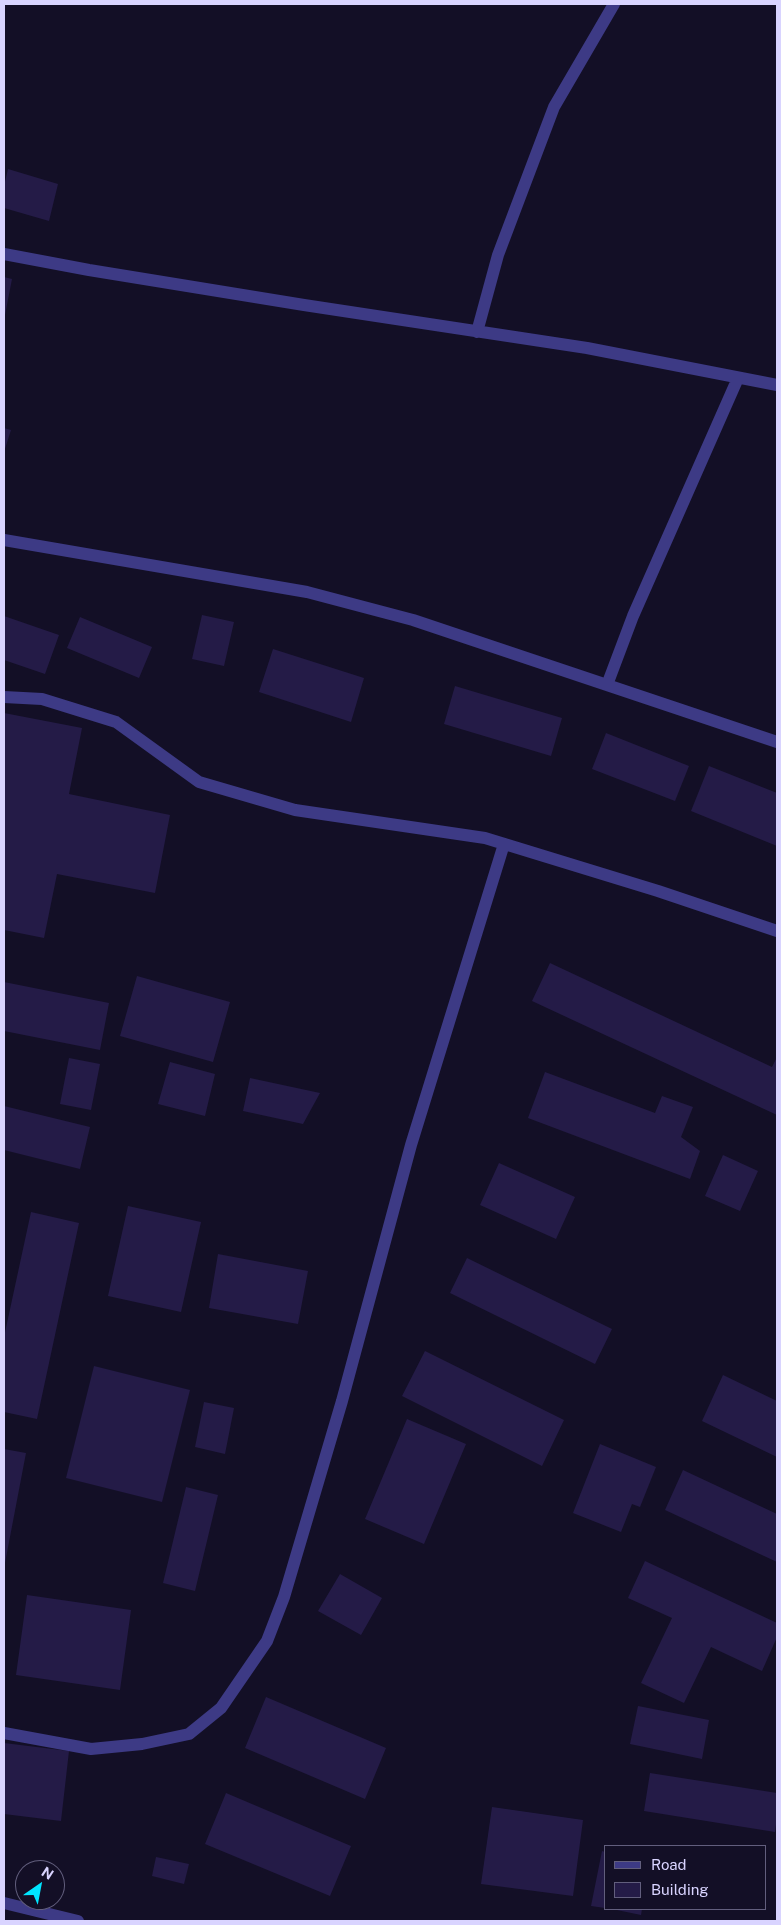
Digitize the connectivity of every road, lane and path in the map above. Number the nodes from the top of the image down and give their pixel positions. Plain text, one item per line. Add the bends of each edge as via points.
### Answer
1 (614, 4) edge
2 (4, 254) edge
3 (478, 332) junction
4 (738, 378) junction
5 (777, 385) edge
6 (4, 540) edge
7 (608, 685) junction
8 (4, 697) edge
9 (777, 742) edge
10 (504, 844) junction
11 (777, 931) edge
12 (4, 1733) edge
13 (4, 1903) edge
14 (78, 1921) edge

1 - 3 street via 554,106 498,255
2 - 3 street via 109,274
3 - 4 street via 587,348
4 - 5 street
4 - 7 street via 633,616
6 - 7 street via 307,592 413,620
7 - 9 street
8 - 10 street via 42,699 116,722 199,782 295,810 485,838
10 - 11 street
10 - 12 street via 412,1145 290,1578 267,1641 221,1708 189,1734 142,1744 91,1748
13 - 14 street

